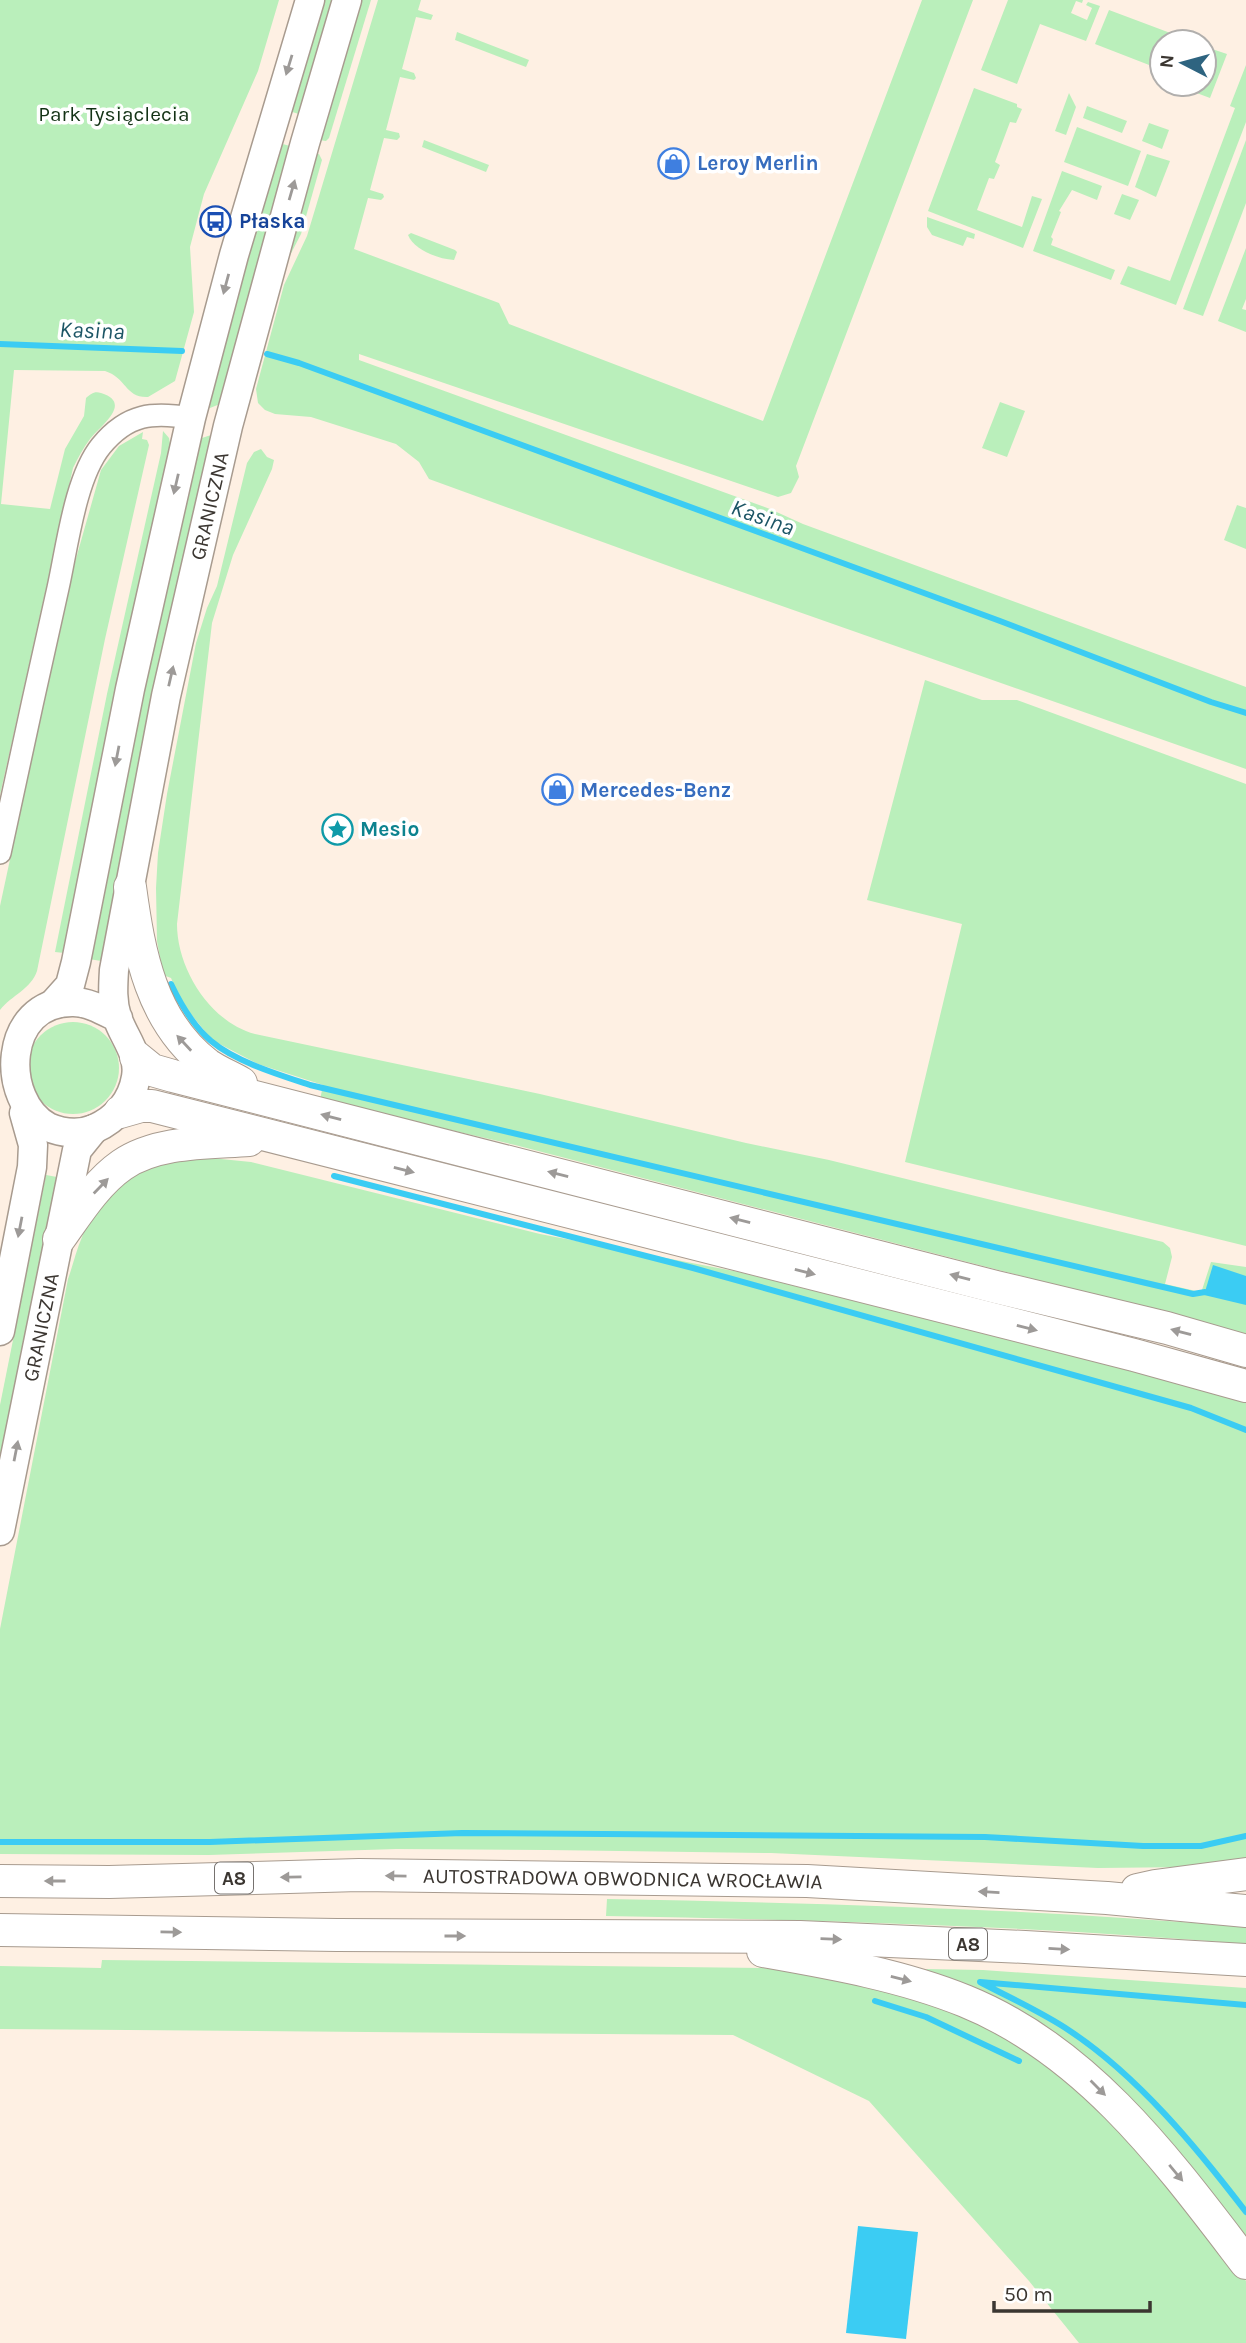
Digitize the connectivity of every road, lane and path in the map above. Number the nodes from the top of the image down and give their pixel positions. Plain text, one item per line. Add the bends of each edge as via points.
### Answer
1 (310, 0) edge
2 (347, 0) edge
3 (191, 418) junction
4 (0, 853) edge
5 (130, 887) junction
6 (53, 1004) junction
7 (118, 1018) junction
8 (136, 1057) junction
9 (283, 1104) junction
10 (120, 1112) junction
11 (24, 1113) junction
12 (93, 1129) junction
13 (275, 1138) junction
14 (59, 1239) junction
15 (0, 1331) edge
16 (1246, 1351) edge
17 (1243, 1386) edge
18 (0, 1531) edge
19 (1246, 1874) edge
20 (0, 1881) edge
21 (1107, 1898) junction
22 (1246, 1911) edge
23 (0, 1930) edge
24 (690, 1938) junction
25 (1246, 1960) edge
26 (1246, 2263) edge

1 -> 3 main road, GRANICZNA
5 -> 2 main road, GRANICZNA via 166,696 228,426
3 - 4 street via 157,414 130,422 109,438 92,460 74,515
3 -> 6 main road, GRANICZNA via 76,962 70,985
5 - 7 main road, GRANICZNA via 114,970 112,998
9 -> 5 highway via 209,1066 167,1023 153,996
6 - 7 main road via 74,1002
6 - 11 main road via 33,1014 14,1035 6,1060 9,1088
7 - 8 main road
8 - 9 highway via 152,1070
8 - 10 main road via 133,1090
16 -> 9 highway
10 - 12 main road
10 - 13 highway via 146,1105
11 - 12 main road via 59,1132
11 -> 15 main road, GRANICZNA via 33,1145 32,1167
12 - 14 main road, GRANICZNA via 77,1150
14 -> 13 highway via 97,1188 122,1165 153,1150
13 -> 17 highway
18 -> 14 main road, GRANICZNA
19 - 21 highway via 1154,1886
21 -> 20 highway, AUTOSTRADOWA OBWODNICA WROCŁAWIA / A8 via 807,1881 359,1875
21 - 22 highway, AUTOSTRADOWA OBWODNICA WROCŁAWIA / A8
23 -> 24 highway, A8
24 -> 25 highway, A8 via 846,1939
24 -> 26 highway via 909,1981 1003,2019 1090,2080 1132,2121

